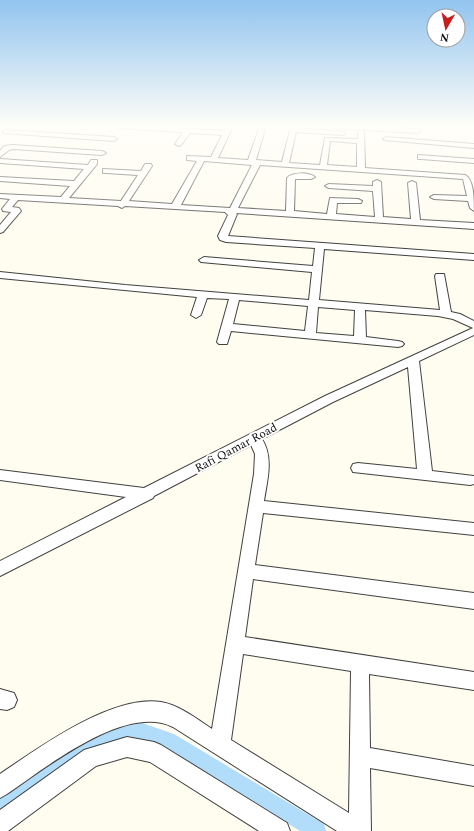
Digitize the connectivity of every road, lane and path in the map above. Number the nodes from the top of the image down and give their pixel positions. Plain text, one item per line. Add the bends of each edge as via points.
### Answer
1 (57, 165) edge
2 (199, 165) edge
3 (253, 165) edge
4 (282, 165) edge
5 (285, 165) joint
6 (323, 165) edge
7 (361, 165) edge
8 (422, 165) edge
9 (148, 166) dead end
10 (90, 167) joint
11 (323, 168) junction
12 (466, 169) dead end
13 (361, 170) junction
14 (422, 170) junction
15 (106, 171) dead end
16 (143, 174) junction
17 (311, 177) dead end
18 (0, 178) edge
19 (412, 183) dead end
20 (76, 184) junction
21 (329, 186) dead end
22 (0, 196) edge
23 (434, 196) dead end
24 (16, 198) junction
25 (472, 199) junction
26 (62, 201) junction
27 (358, 201) dead end
28 (122, 205) junction
29 (175, 207) junction
30 (474, 208) edge
31 (233, 211) junction
32 (290, 214) junction
33 (331, 216) junction
34 (378, 220) junction
35 (416, 222) junction
36 (474, 226) edge
37 (0, 230) edge
38 (320, 246) junction
39 (474, 257) edge
40 (204, 260) dead end
41 (317, 269) junction
42 (0, 275) edge
43 (440, 276) dead end
44 (203, 294) junction
45 (234, 296) junction
46 (313, 302) junction
47 (360, 306) junction
48 (446, 314) junction
49 (196, 315) dead end
50 (474, 325) edge
51 (226, 327) junction
52 (474, 331) edge
53 (310, 335) junction
54 (360, 340) junction
55 (223, 342) dead end
56 (398, 344) dead end
57 (414, 360) junction
58 (253, 438) junction
59 (358, 468) dead end
60 (0, 475) edge
61 (425, 475) junction
62 (470, 480) dead end
63 (148, 494) junction
64 (256, 506) junction
65 (474, 529) edge
66 (0, 569) edge
67 (246, 571) junction
68 (474, 601) edge
69 (235, 644) junction
70 (360, 664) junction
71 (474, 681) edge
72 (220, 744) junction
73 (360, 756) junction
74 (474, 776) edge
75 (0, 787) edge
76 (0, 824) edge
77 (279, 831) edge
78 (358, 831) edge

1 - 10 street
2 - 29 street
3 - 31 street
4 - 5 street
5 - 11 street
6 - 11 street
7 - 13 street
8 - 14 street
9 - 16 street
10 - 20 street
11 - 13 street
12 - 14 street
13 - 14 street
14 - 25 street via 465,178 468,180
15 - 16 street
16 - 28 street
17 - 32 street via 292,178
18 - 20 street
19 - 35 street
20 - 26 street
21 - 34 street via 377,185
22 - 24 street
23 - 25 street
24 - 26 street
24 - 37 street via 6,209 17,212
25 - 30 street
26 - 28 street
27 - 33 street via 333,200
28 - 29 street
29 - 31 street
31 - 32 street
31 - 38 street via 223,238
32 - 33 street
33 - 34 street
34 - 35 street
35 - 36 street
38 - 39 street
38 - 41 street
40 - 41 street
41 - 46 street
42 - 44 street
43 - 48 street
44 - 45 street
44 - 49 street
45 - 46 street
45 - 51 street
46 - 47 street
46 - 53 street
47 - 48 street
47 - 54 street
48 - 50 street
51 - 53 street
51 - 55 street
52 - 57 street, Rafi Qamar Road
53 - 54 street
54 - 56 street
57 - 58 street, Rafi Qamar Road
57 - 61 street
58 - 63 street, Rafi Qamar Road
58 - 64 street via 259,443 262,455
59 - 61 street
60 - 63 street
61 - 62 street
63 - 66 street, Rafi Qamar Road
64 - 65 street
64 - 67 street
67 - 68 street
67 - 69 street
69 - 70 street
69 - 72 street
70 - 71 street
70 - 73 street
72 - 75 street via 162,712 144,712 119,717 94,728 50,753
72 - 78 street
73 - 74 street
73 - 78 street
76 - 77 street via 91,757 127,747 154,752

